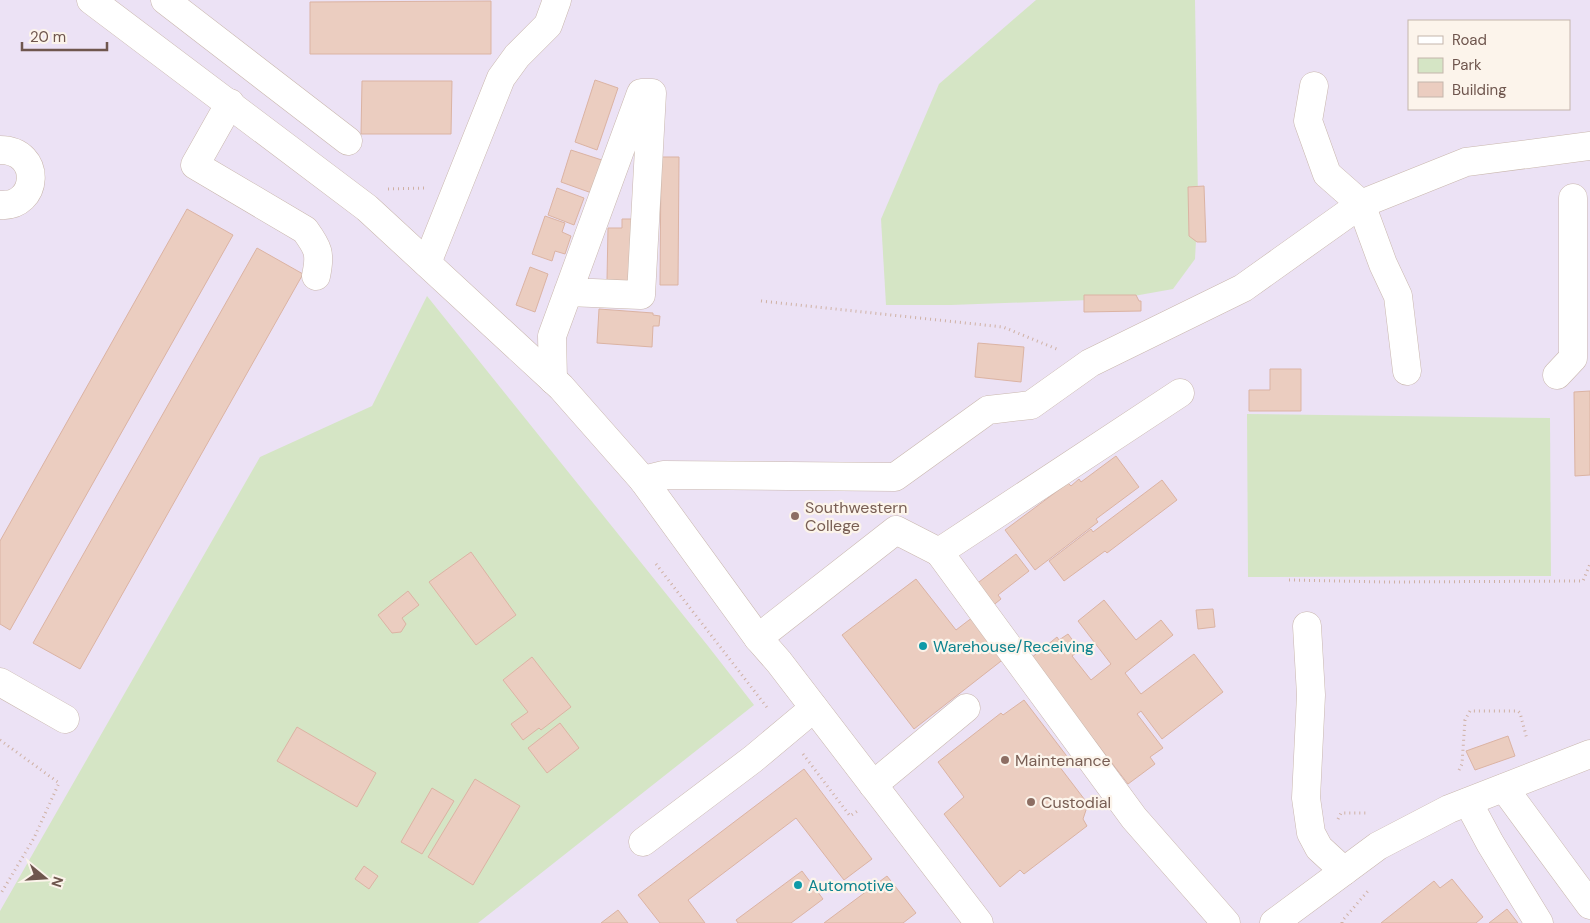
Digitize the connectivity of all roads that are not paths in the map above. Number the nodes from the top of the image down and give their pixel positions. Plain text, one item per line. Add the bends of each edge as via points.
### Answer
1 (91, 0) edge
2 (165, 0) edge
3 (557, 0) edge
4 (1314, 86) dead end
5 (230, 103) junction
6 (348, 141) dead end
7 (1590, 146) edge
8 (0, 150) edge
9 (1573, 198) dead end
10 (1361, 204) junction
11 (0, 205) edge
12 (427, 263) junction
13 (316, 276) dead end
14 (568, 292) junction
15 (1407, 371) dead end
16 (1557, 375) dead end
17 (553, 380) junction
18 (1180, 393) dead end
19 (643, 480) junction
20 (939, 552) junction
21 (1307, 626) dead end
22 (758, 638) junction
23 (0, 682) edge
24 (814, 708) junction
25 (966, 708) dead end
26 (65, 719) dead end
27 (1590, 754) edge
28 (873, 785) junction
29 (1504, 788) junction
30 (1468, 802) junction
31 (643, 842) dead end
32 (1344, 871) junction
33 (1590, 905) edge
34 (980, 923) edge
35 (1226, 923) edge
36 (1274, 923) edge
37 (1539, 923) edge

1 - 5 lane
2 - 6 lane
3 - 12 lane via 548,25 517,56 501,78
4 - 10 lane via 1308,121 1327,174
5 - 12 lane via 367,208
5 - 13 lane via 195,165 305,230 317,246 319,262
7 - 10 lane via 1466,162
8 - 11 lane via 16,152 24,158 31,175 26,193 20,199
9 - 16 lane via 1573,358
10 - 15 lane via 1398,296
10 - 19 lane via 1243,288 1090,363 1031,406 988,410 895,477 664,475
12 - 17 lane
14 - 14 lane via 641,93 652,93 641,295
14 - 17 lane via 552,336
17 - 19 lane
18 - 20 lane
19 - 22 lane
20 - 22 lane via 896,530
20 - 35 lane via 1134,818
21 - 32 lane via 1311,694 1306,798 1311,833 1319,848
22 - 24 lane
23 - 26 lane
24 - 28 lane
24 - 31 lane via 753,759
25 - 28 lane
27 - 29 lane
28 - 34 lane
29 - 30 lane
29 - 33 lane
30 - 32 lane via 1378,846
30 - 37 lane
32 - 36 lane

